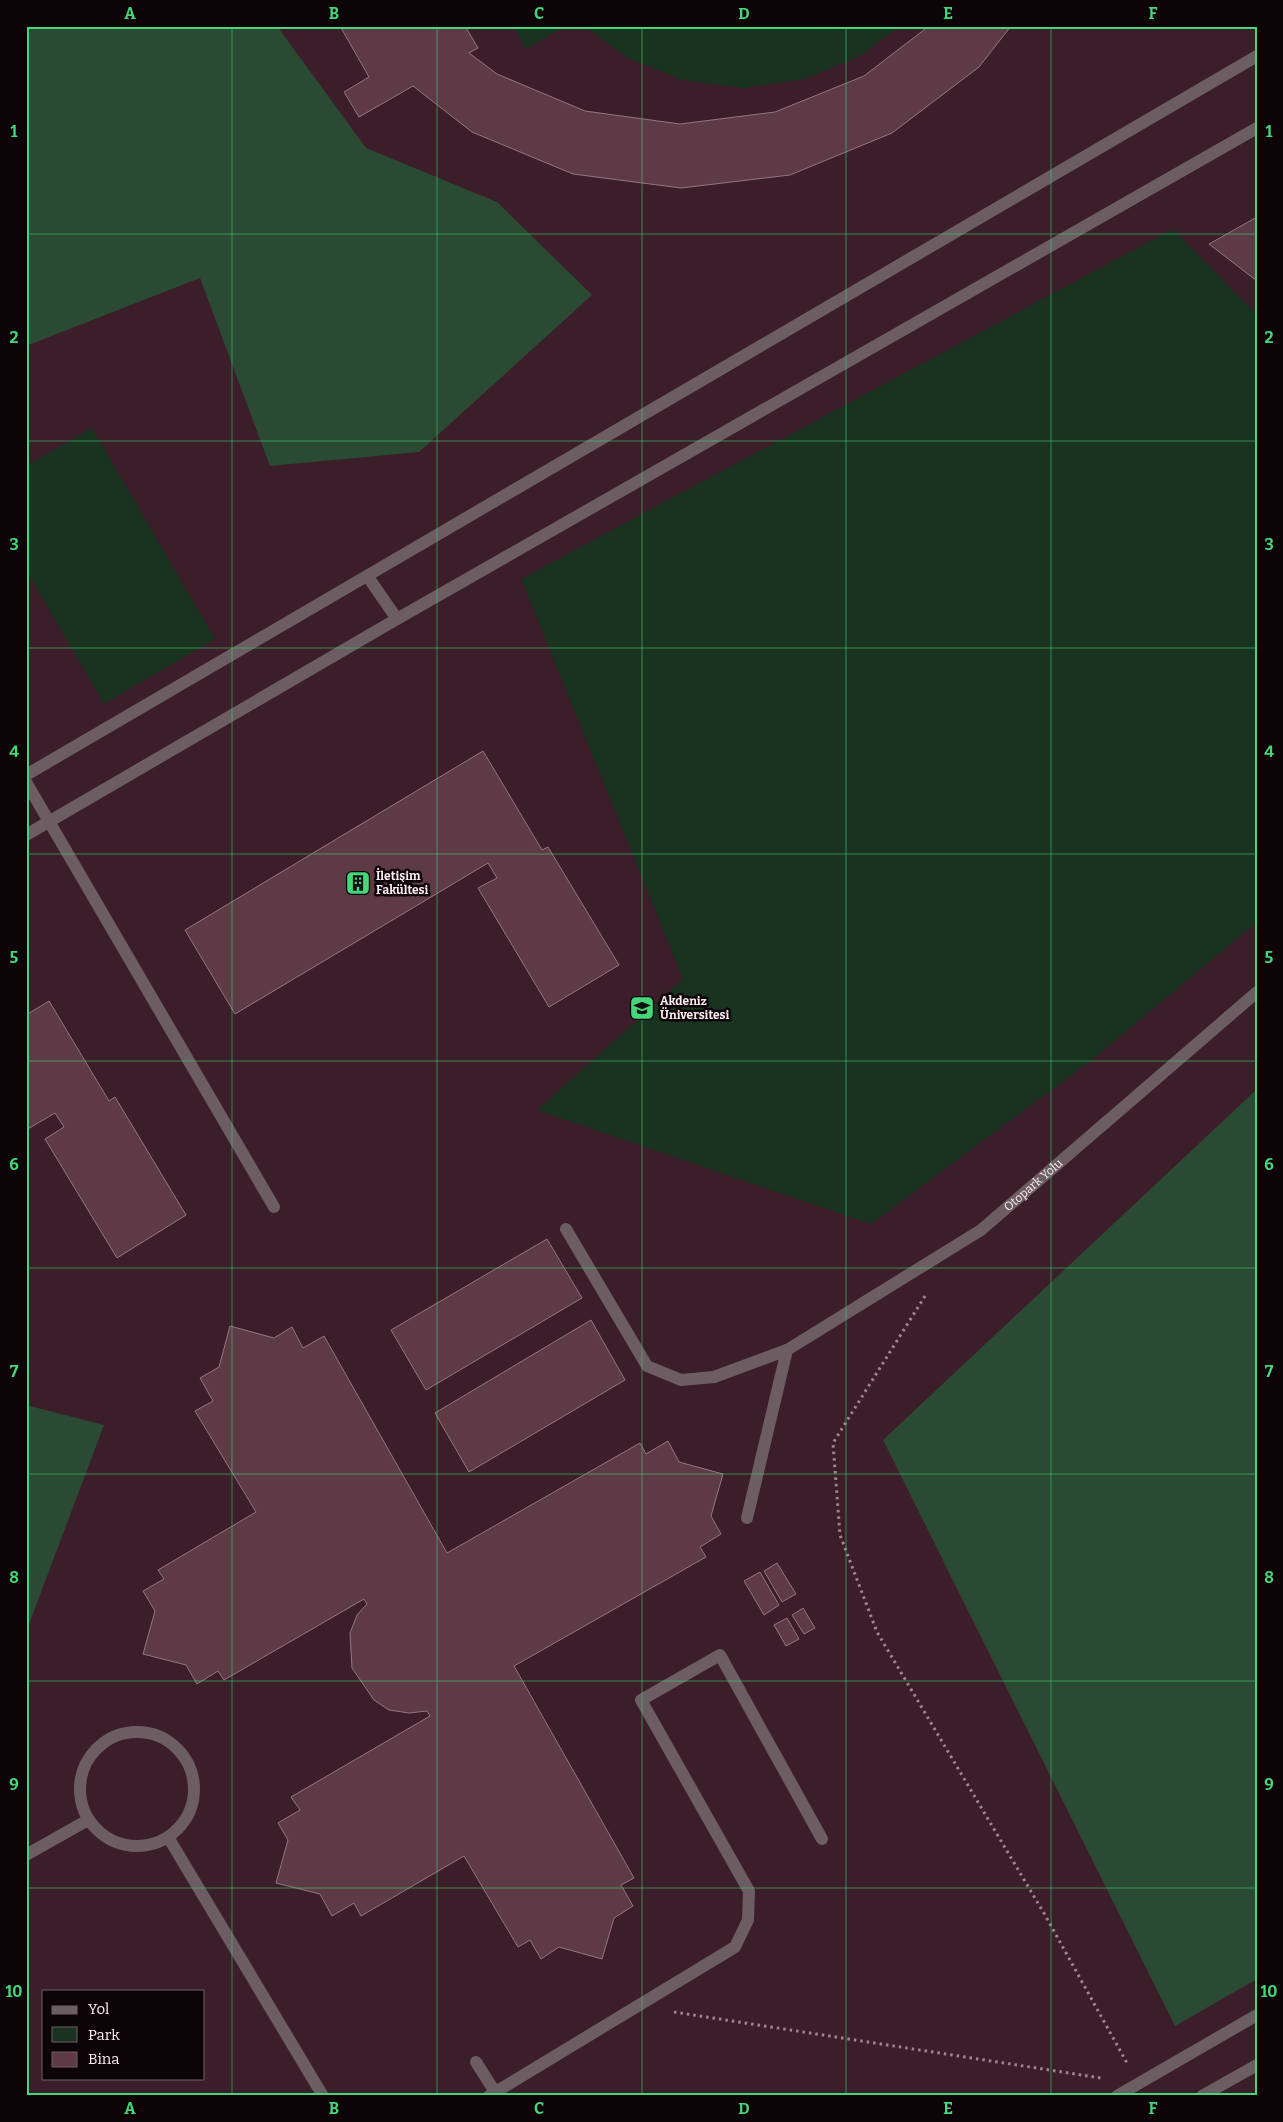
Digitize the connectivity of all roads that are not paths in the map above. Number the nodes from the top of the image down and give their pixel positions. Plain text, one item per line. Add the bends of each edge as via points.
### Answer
1 (1257, 56) edge
2 (1257, 128) edge
3 (368, 577) junction
4 (397, 619) junction
5 (26, 775) edge
6 (26, 782) edge
7 (49, 821) junction
8 (26, 835) edge
9 (1257, 992) edge
10 (274, 1207) dead end
11 (566, 1229) dead end
12 (787, 1350) junction
13 (747, 1518) dead end
14 (88, 1820) junction
15 (168, 1837) junction
16 (822, 1839) dead end
17 (26, 1855) edge
18 (1257, 2015) edge
19 (476, 2062) dead end
20 (1257, 2065) edge
21 (492, 2094) edge
22 (323, 2096) edge
23 (1117, 2096) edge
24 (1202, 2096) edge

1 - 3 street
2 - 4 street
3 - 4 street
3 - 5 street
4 - 7 street
6 - 7 street
7 - 8 street
7 - 10 street
9 - 12 street, Otopark Yolu via 981,1230
11 - 12 street, Otopark Yolu via 647,1366 681,1380 714,1377
12 - 13 street
14 - 15 street via 104,1837 125,1846 148,1846
14 - 15 street via 79,1800 80,1777 89,1756 105,1740 126,1732 148,1732 169,1740 185,1756 194,1778 193,1800 184,1821
14 - 17 street
15 - 22 street
16 - 21 street via 720,1655 642,1700 749,1892 748,1920 735,1947
18 - 23 street
19 - 21 street
20 - 24 street

